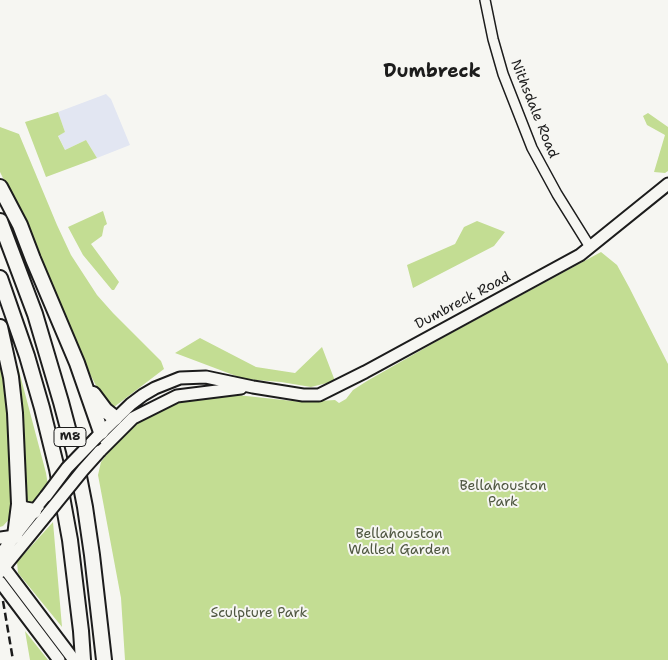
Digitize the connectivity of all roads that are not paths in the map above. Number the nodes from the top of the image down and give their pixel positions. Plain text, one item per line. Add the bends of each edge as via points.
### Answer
1 (485, 0) edge
2 (668, 184) edge
3 (0, 187) edge
4 (0, 221) edge
5 (590, 247) junction
6 (0, 278) edge
7 (0, 327) edge
8 (83, 378) junction
9 (253, 387) junction
10 (115, 418) junction
11 (100, 442) junction
12 (19, 504) junction
13 (34, 511) junction
14 (49, 512) junction
15 (15, 536) junction
16 (0, 538) edge
17 (0, 555) edge
18 (1, 567) edge
19 (0, 582) edge
20 (35, 619) junction
21 (60, 660) edge
22 (74, 660) edge
23 (82, 660) edge
24 (104, 660) edge

1 - 5 street, Nithsdale Road via 508,89 532,148
2 - 5 main road, Dumbreck Road
3 - 8 highway via 20,225
4 - 24 highway, M8 via 38,322 74,451 91,547
5 - 9 main road, Dumbreck Road via 544,275 319,395
6 - 23 highway, M8 via 28,356 51,446 70,540
7 - 12 highway via 16,413
8 - 10 highway via 98,402
8 - 11 highway
9 - 10 main road, Dumbreck Road via 206,377 180,378 143,395
9 - 11 main road, Dumbreck Road via 177,396 133,418
10 - 11 main road, Dumbreck Road
11 - 13 main road, Dumbreck Road, bridge via 67,468
11 - 14 main road, Dumbreck Road, bridge
12 - 13 highway via 23,509
12 - 15 highway
13 - 14 main road
13 - 15 main road, Dumbreck Road
14 - 18 main road, Dumbreck Road
15 - 16 main road
15 - 17 main road, Dumbreck Road
18 - 20 main road
19 - 20 main road
20 - 21 main road
20 - 22 main road

